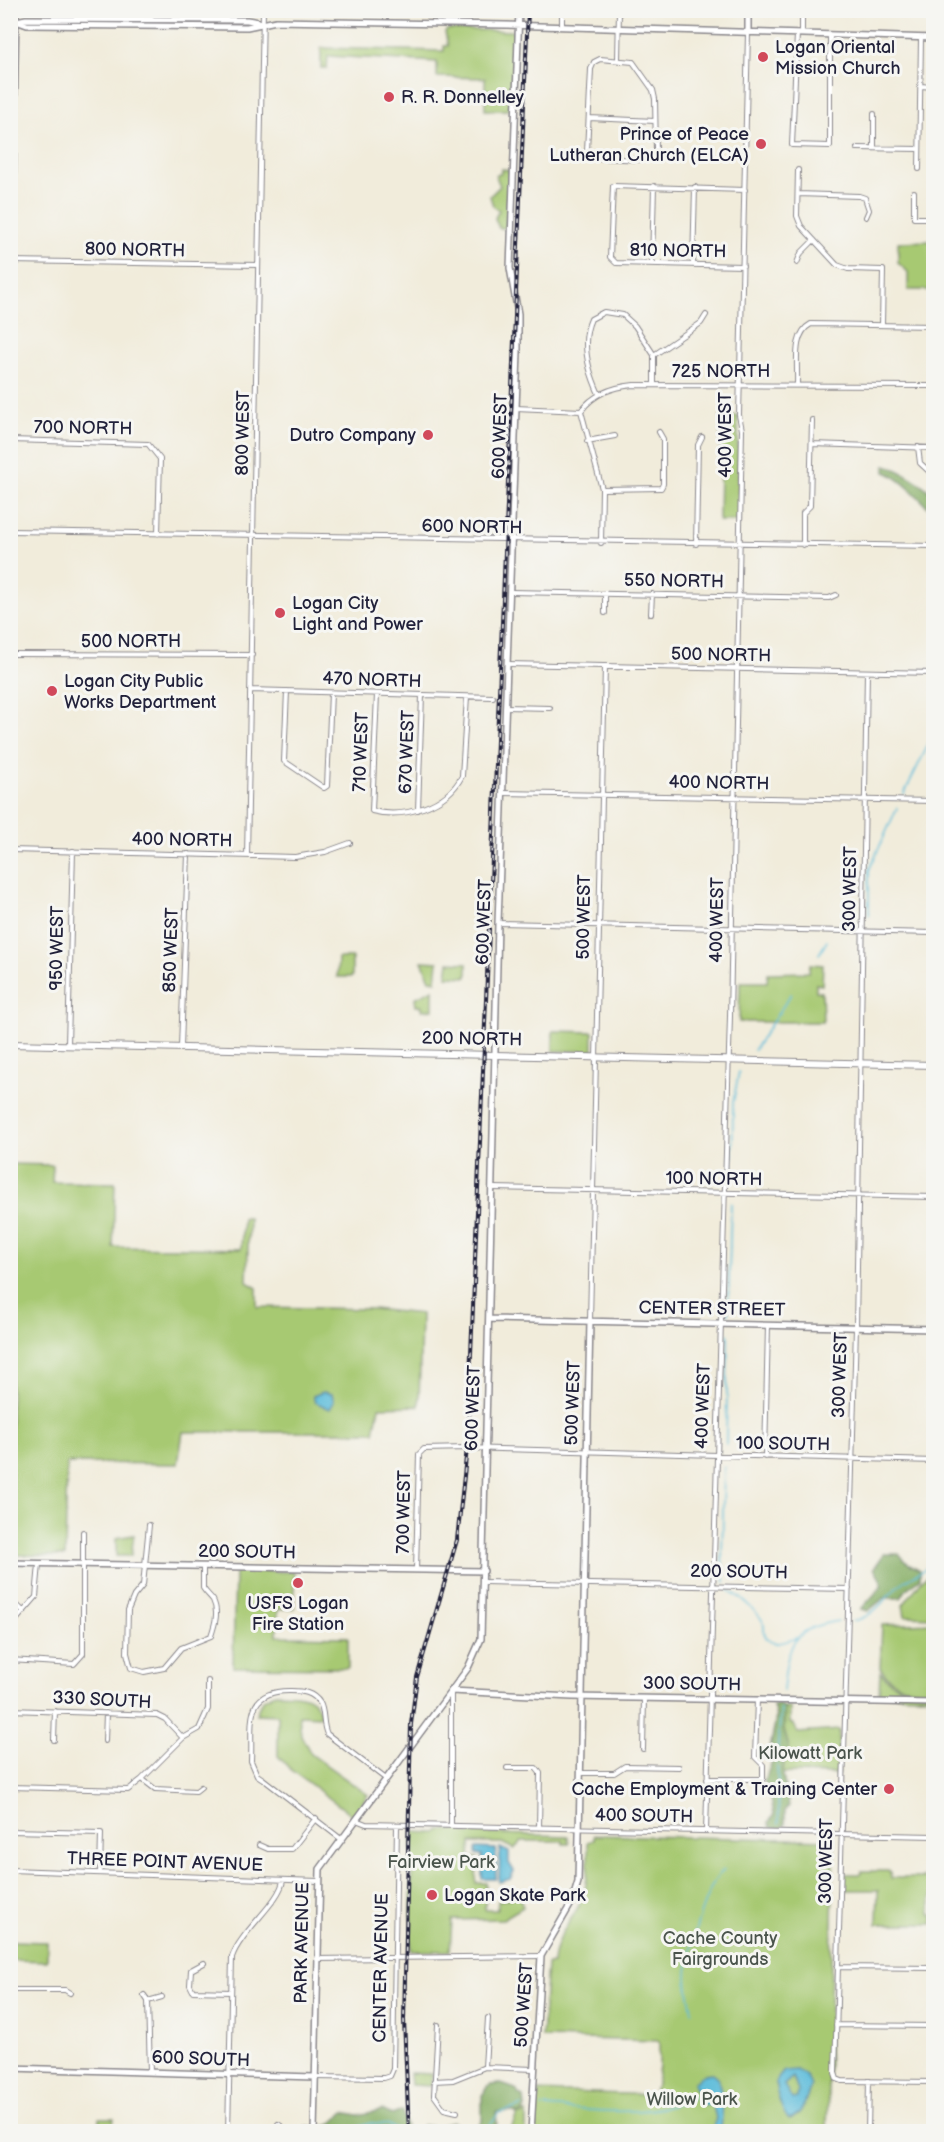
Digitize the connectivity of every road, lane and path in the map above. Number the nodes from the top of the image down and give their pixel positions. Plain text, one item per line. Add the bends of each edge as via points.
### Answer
1 (16, 10) edge
2 (263, 10) edge
3 (519, 10) edge
4 (562, 10) edge
5 (619, 10) edge
6 (748, 10) edge
7 (802, 10) edge
8 (13, 21) edge
9 (263, 23) junction
10 (518, 26) junction
11 (562, 28) junction
12 (618, 29) junction
13 (748, 33) junction
14 (799, 34) junction
15 (830, 35) junction
16 (921, 38) junction
17 (933, 38) edge
18 (618, 60) junction
19 (920, 86) junction
20 (933, 87) edge
21 (874, 114) dead end
22 (589, 118) junction
23 (655, 121) junction
24 (857, 148) dead end
25 (874, 148) junction
26 (919, 149) junction
27 (919, 169) dead end
28 (798, 170) dead end
29 (654, 186) junction
30 (695, 187) junction
31 (745, 190) junction
32 (914, 192) dead end
33 (798, 194) junction
34 (866, 217) dead end
35 (933, 218) edge
36 (814, 240) junction
37 (11, 261) edge
38 (797, 263) dead end
39 (652, 264) junction
40 (258, 265) junction
41 (693, 265) junction
42 (743, 266) junction
43 (706, 315) dead end
44 (882, 325) junction
45 (933, 326) edge
46 (10, 353) edge
47 (654, 355) junction
48 (797, 383) junction
49 (654, 385) junction
50 (933, 386) edge
51 (740, 387) junction
52 (599, 394) junction
53 (516, 408) junction
54 (581, 411) junction
55 (812, 420) dead end
56 (659, 432) dead end
57 (615, 436) dead end
58 (702, 437) dead end
59 (10, 440) edge
60 (587, 441) junction
61 (812, 444) junction
62 (918, 447) junction
63 (933, 448) edge
64 (933, 476) edge
65 (602, 489) junction
66 (10, 531) edge
67 (158, 534) junction
68 (255, 535) junction
69 (512, 541) junction
70 (601, 543) junction
71 (696, 544) junction
72 (739, 544) junction
73 (803, 545) junction
74 (933, 546) edge
75 (511, 591) junction
76 (605, 593) junction
77 (652, 594) junction
78 (836, 595) dead end
79 (737, 596) junction
80 (605, 613) dead end
81 (651, 614) dead end
82 (10, 654) edge
83 (252, 655) junction
84 (508, 664) junction
85 (605, 666) junction
86 (735, 668) junction
87 (867, 672) junction
88 (933, 673) edge
89 (250, 690) junction
90 (287, 691) junction
91 (331, 693) junction
92 (377, 694) junction
93 (422, 695) junction
94 (467, 697) junction
95 (492, 698) dead end
96 (506, 707) junction
97 (550, 708) dead end
98 (503, 793) junction
99 (602, 794) junction
100 (733, 796) junction
101 (865, 799) junction
102 (933, 801) edge
103 (418, 810) junction
104 (350, 843) dead end
105 (10, 850) edge
106 (73, 851) junction
107 (188, 854) junction
108 (247, 855) junction
109 (498, 923) junction
110 (599, 925) junction
111 (732, 928) junction
112 (862, 931) junction
113 (933, 933) edge
114 (10, 1044) edge
115 (68, 1045) junction
116 (181, 1047) junction
117 (496, 1055) junction
118 (596, 1058) junction
119 (729, 1060) junction
120 (860, 1063) junction
121 (933, 1065) edge
122 (493, 1188) junction
123 (593, 1190) junction
124 (724, 1193) junction
125 (858, 1196) junction
126 (933, 1197) edge
127 (490, 1319) junction
128 (590, 1321) junction
129 (720, 1324) junction
130 (768, 1325) junction
131 (856, 1327) junction
132 (933, 1329) edge
133 (487, 1450) junction
134 (586, 1453) junction
135 (419, 1454) joint
136 (717, 1456) junction
137 (765, 1457) junction
138 (852, 1459) junction
139 (933, 1461) edge
140 (149, 1526) dead end
141 (83, 1532) dead end
142 (10, 1563) edge
143 (39, 1564) junction
144 (84, 1565) junction
145 (144, 1566) junction
146 (203, 1566) junction
147 (416, 1570) junction
148 (484, 1571) junction
149 (484, 1582) junction
150 (584, 1584) junction
151 (713, 1587) junction
152 (849, 1589) junction
153 (10, 1598) edge
154 (24, 1612) junction
155 (10, 1627) edge
156 (10, 1660) edge
157 (208, 1681) dead end
158 (451, 1691) junction
159 (581, 1697) junction
160 (644, 1698) junction
161 (710, 1699) junction
162 (757, 1700) junction
163 (843, 1702) junction
164 (933, 1703) edge
165 (10, 1710) edge
166 (55, 1712) junction
167 (106, 1713) junction
168 (183, 1738) junction
169 (54, 1740) dead end
170 (105, 1742) dead end
171 (643, 1749) dead end
172 (678, 1767) dead end
173 (507, 1768) dead end
174 (580, 1773) junction
175 (142, 1779) junction
176 (386, 1779) junction
177 (707, 1779) junction
178 (10, 1787) edge
179 (201, 1788) dead end
180 (316, 1818) junction
181 (356, 1820) junction
182 (397, 1825) junction
183 (451, 1826) junction
184 (539, 1828) junction
185 (579, 1828) junction
186 (10, 1831) edge
187 (706, 1831) junction
188 (840, 1834) junction
189 (933, 1836) edge
190 (341, 1839) junction
191 (259, 1845) dead end
192 (10, 1870) edge
193 (100, 1874) junction
194 (283, 1880) junction
195 (318, 1881) junction
196 (541, 1956) junction
197 (395, 1958) junction
198 (317, 1959) junction
199 (204, 1963) dead end
200 (837, 1967) junction
201 (933, 1968) edge
202 (10, 1990) edge
203 (231, 1992) junction
204 (70, 1993) dead end
205 (144, 1995) dead end
206 (162, 1996) dead end
207 (148, 2001) junction
208 (488, 2018) dead end
209 (438, 2025) dead end
210 (836, 2025) junction
211 (933, 2026) edge
212 (485, 2067) junction
213 (10, 2068) edge
214 (535, 2069) junction
215 (150, 2072) junction
216 (229, 2074) junction
217 (390, 2076) joint
218 (314, 2077) junction
219 (434, 2081) junction
220 (869, 2081) junction
221 (933, 2082) edge
222 (457, 2112) dead end
223 (278, 2124) dead end
224 (314, 2131) edge
225 (228, 2132) edge
226 (531, 2132) edge
227 (868, 2132) edge

1 - 8 street
2 - 9 street, 800 WEST
3 - 10 street, 600 WEST
4 - 11 street
5 - 12 street
6 - 13 street, 400 WEST
7 - 14 street
8 - 9 street
8 - 37 street
9 - 10 street
9 - 40 street, 800 WEST
10 - 11 street
10 - 53 street, 600 WEST via 510,268 518,314
11 - 12 street
12 - 13 street
12 - 18 street
13 - 14 street
13 - 31 street, 400 WEST
14 - 15 street
14 - 15 street via 792,146 830,146
15 - 16 street
16 - 17 street
16 - 19 street
18 - 22 street via 594,62
18 - 23 street via 633,62 653,90
19 - 20 street
19 - 26 street
21 - 25 street
22 - 23 street
22 - 23 street via 587,151 596,159 652,158 656,151
24 - 25 street
25 - 26 street
26 - 27 street
28 - 33 street
29 - 30 street
29 - 39 street
29 - 39 street, 810 NORTH via 613,186 612,261
30 - 31 street
30 - 41 street
31 - 42 street, 400 WEST
32 - 35 street via 914,218
33 - 34 street via 865,198
33 - 36 street via 798,222
36 - 38 street
36 - 44 street via 842,267 883,270
37 - 40 street, 800 NORTH
37 - 46 street
39 - 41 street, 810 NORTH
40 - 68 street, 800 WEST
41 - 42 street, 810 NORTH
42 - 51 street, 400 WEST
43 - 47 street via 701,323
44 - 45 street
44 - 48 street via 803,327 799,334
47 - 49 street
47 - 52 street via 623,315 604,312 591,319 587,358
48 - 50 street, 725 NORTH
48 - 51 street, 725 NORTH
49 - 51 street, 725 NORTH
49 - 52 street, 725 NORTH via 618,387
51 - 72 street, 400 WEST
52 - 54 street, 725 NORTH
53 - 54 street
53 - 69 street, 600 WEST
54 - 60 street
55 - 61 street
56 - 65 street via 663,439 661,488
57 - 60 street
58 - 71 street via 698,445
59 - 67 street, 700 NORTH via 144,442 160,459
60 - 65 street
61 - 62 street
61 - 73 street via 810,506 803,513
62 - 63 street
62 - 64 street via 920,463
65 - 70 street
66 - 67 street, 600 NORTH
67 - 68 street, 600 NORTH
68 - 69 street, 600 NORTH
68 - 83 street, 800 WEST
69 - 70 street, 600 NORTH
69 - 75 street, 600 WEST
70 - 71 street, 600 NORTH
71 - 72 street, 600 NORTH
72 - 73 street, 600 NORTH
72 - 79 street, 400 WEST
73 - 74 street, 600 NORTH
75 - 76 street, 550 NORTH
75 - 84 street, 600 WEST
76 - 77 street, 550 NORTH
76 - 80 street
77 - 79 street, 550 NORTH
77 - 81 street
78 - 79 street, 550 NORTH
79 - 86 street, 400 WEST
82 - 83 street, 500 NORTH
83 - 89 street, 800 WEST
84 - 85 street, 500 NORTH
84 - 96 street, 600 WEST
85 - 86 street, 500 NORTH
85 - 99 street, 500 WEST
86 - 87 street, 500 NORTH
86 - 100 street, 400 WEST
87 - 88 street, 500 NORTH
87 - 101 street, 300 WEST
89 - 90 street, 470 NORTH
89 - 108 street, 800 WEST
90 - 91 street, 470 NORTH
90 - 91 street via 284,761 324,788
91 - 92 street, 470 NORTH
92 - 93 street, 470 NORTH
92 - 103 street, 710 WEST via 372,811
93 - 94 street, 470 NORTH
93 - 103 street, 670 WEST
94 - 95 street, 470 NORTH
94 - 103 street via 462,776 445,796
96 - 97 street
96 - 98 street, 600 WEST
98 - 99 street, 400 NORTH
98 - 109 street, 600 WEST
99 - 100 street, 400 NORTH
99 - 110 street, 500 WEST
100 - 101 street, 400 NORTH
100 - 111 street, 400 WEST
101 - 102 street, 400 NORTH
101 - 112 street, 300 WEST
104 - 108 street, 400 NORTH via 295,857
105 - 106 street, 400 NORTH
106 - 107 street, 400 NORTH
106 - 115 street, 950 WEST
107 - 108 street, 400 NORTH
107 - 116 street, 850 WEST
109 - 110 street
109 - 117 street, 600 WEST
110 - 111 street
110 - 118 street, 500 WEST
111 - 112 street
111 - 119 street, 400 WEST
112 - 113 street
112 - 120 street, 300 WEST
114 - 115 highway, 200 NORTH
115 - 116 highway, 200 NORTH
116 - 117 highway, 200 NORTH
117 - 118 highway, 200 NORTH
117 - 122 street, 600 WEST
118 - 119 highway, 200 NORTH
118 - 123 street, 500 WEST
119 - 120 highway, 200 NORTH
119 - 124 street, 400 WEST
120 - 121 highway, 200 NORTH
120 - 125 street, 300 WEST
122 - 123 street, 100 NORTH
122 - 127 street, 600 WEST
123 - 124 street, 100 NORTH
123 - 128 street, 500 WEST
124 - 125 street, 100 NORTH
124 - 129 street, 400 WEST
125 - 126 street, 100 NORTH
125 - 131 street, 300 WEST
127 - 128 street, CENTER STREET
127 - 133 street, 600 WEST
128 - 129 street, CENTER STREET
128 - 134 street, 500 WEST
129 - 130 street, CENTER STREET
129 - 136 street, 400 WEST
130 - 131 street, CENTER STREET
130 - 137 street
131 - 132 street, CENTER STREET
131 - 138 street, 300 WEST
133 - 134 street, 100 SOUTH
133 - 135 street, 100 SOUTH via 433,1448
133 - 148 street, 600 WEST
134 - 136 street, 100 SOUTH
134 - 150 street, 500 WEST
135 - 147 street, 700 WEST
136 - 137 street, 100 SOUTH
136 - 151 street, 400 WEST
137 - 138 street, 100 SOUTH
138 - 139 street, 100 SOUTH
138 - 152 street, 300 WEST
140 - 145 street
141 - 144 street
142 - 143 street, 200 SOUTH
143 - 144 street, 200 SOUTH
143 - 154 street via 36,1597
144 - 145 street, 200 SOUTH
144 - 156 street via 79,1660 74,1664
145 - 146 street, 200 SOUTH
145 - 146 street via 143,1585 128,1610 127,1653 131,1668 144,1672 164,1668 181,1648 211,1636 216,1611 203,1588
146 - 147 street, 200 SOUTH
147 - 148 street, 200 SOUTH
148 - 149 street, 600 WEST
149 - 150 street, 200 SOUTH
149 - 158 street, 600 WEST via 479,1647
150 - 151 street, 200 SOUTH
150 - 159 street, 500 WEST
151 - 152 street, 200 SOUTH
151 - 161 street, 400 WEST
152 - 163 street, 300 WEST
153 - 154 street
154 - 155 street
157 - 168 street via 206,1715 199,1729
158 - 159 street, 300 SOUTH
158 - 176 street, PARK AVENUE
158 - 183 street
159 - 160 street, 300 SOUTH
159 - 174 street, 500 WEST
160 - 161 street, 300 SOUTH
160 - 171 street
161 - 162 street, 300 SOUTH
161 - 177 street, 400 WEST
162 - 163 street, 300 SOUTH
162 - 177 street via 755,1757 764,1765 763,1779
163 - 164 street, 300 SOUTH
163 - 188 street, 300 WEST
165 - 166 street, 330 SOUTH
166 - 167 street, 330 SOUTH
166 - 169 street
167 - 168 street, 330 SOUTH via 161,1716
167 - 170 street
168 - 175 street
172 - 174 street via 625,1766 614,1773
173 - 184 street via 536,1768 540,1773
174 - 185 street, 500 WEST
175 - 178 street via 128,1790
175 - 179 street via 155,1789
176 - 180 street via 327,1734 321,1704 315,1697 299,1691 263,1695 253,1711 254,1769
176 - 181 street, PARK AVENUE
177 - 187 street, 400 WEST
180 - 190 street
180 - 191 street via 292,1849
181 - 182 street, 400 SOUTH via 363,1824
181 - 190 street, PARK AVENUE
182 - 183 street, 400 SOUTH
182 - 197 street, CENTER AVENUE
183 - 184 street, 400 SOUTH
184 - 185 street, 400 SOUTH
185 - 187 street, 400 SOUTH
185 - 196 street, 500 WEST via 575,1896
186 - 193 street via 101,1833
187 - 188 street, 400 SOUTH
188 - 189 street, 400 SOUTH
188 - 200 street, 300 WEST
190 - 195 street, PARK AVENUE via 324,1861
192 - 193 street, THREE POINT AVENUE
193 - 194 street, THREE POINT AVENUE
194 - 195 street, THREE POINT AVENUE
194 - 203 street via 278,1895 236,1946
195 - 198 street, PARK AVENUE
196 - 197 street
196 - 214 street, 500 WEST
197 - 198 street
197 - 217 street, CENTER AVENUE
198 - 218 street, PARK AVENUE
199 - 203 street via 194,1967 190,1975 193,1991
200 - 201 street
200 - 210 street, 300 WEST
202 - 204 street
203 - 216 street
205 - 207 street
206 - 207 street
207 - 215 street
208 - 212 street
209 - 219 street
210 - 211 street
210 - 220 street, 300 WEST via 837,2079
212 - 214 street
212 - 219 street via 453,2080
213 - 215 street, 600 SOUTH
214 - 226 street, 500 WEST
215 - 216 street, 600 SOUTH
216 - 218 street, 600 SOUTH
216 - 225 street
217 - 218 street, 600 SOUTH
218 - 224 street, PARK AVENUE
219 - 222 street via 438,2104
220 - 221 street
220 - 227 street
223 - 224 street via 287,2130

